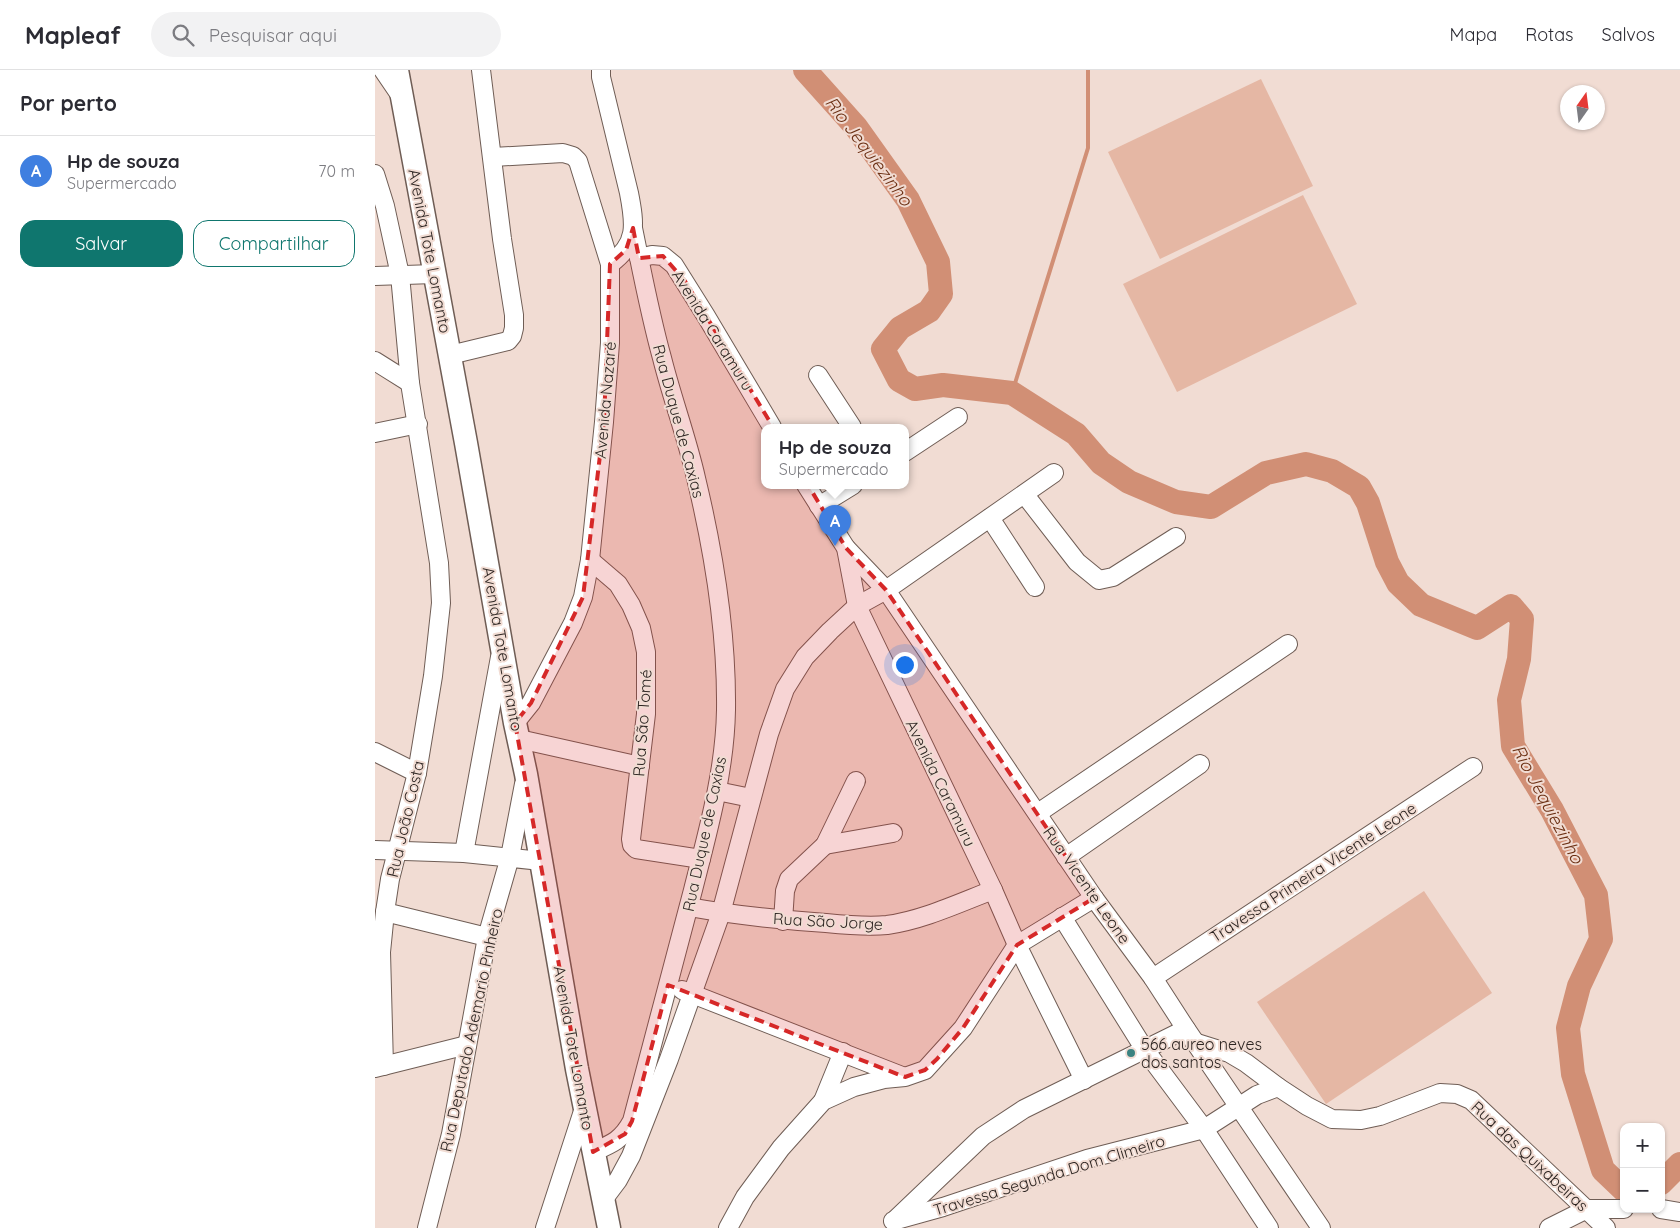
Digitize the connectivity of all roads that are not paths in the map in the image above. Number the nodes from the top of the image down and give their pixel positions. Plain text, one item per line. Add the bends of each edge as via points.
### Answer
1 (383, 70) edge
2 (397, 70) edge
3 (481, 70) edge
4 (600, 72) edge
5 (401, 95) junction
6 (493, 157) junction
7 (375, 174) edge
8 (380, 206) edge
9 (633, 228) junction
10 (639, 258) junction
11 (610, 264) junction
12 (434, 274) junction
13 (400, 275) junction
14 (375, 276) edge
15 (450, 355) junction
16 (375, 361) edge
17 (818, 375) dead end
18 (410, 383) junction
19 (958, 417) dead end
20 (418, 424) junction
21 (770, 424) edge
22 (850, 424) edge
23 (375, 433) edge
24 (909, 449) edge
25 (1054, 473) dead end
26 (808, 489) edge
27 (847, 489) edge
28 (1025, 495) junction
29 (819, 506) junction
30 (990, 518) junction
31 (1176, 536) dead end
32 (846, 548) junction
33 (590, 560) junction
34 (1035, 587) dead end
35 (886, 590) junction
36 (857, 606) junction
37 (1288, 644) dead end
38 (502, 646) junction
39 (517, 731) junction
40 (375, 752) edge
41 (1200, 764) dead end
42 (640, 766) junction
43 (1473, 767) dead end
44 (417, 774) junction
45 (526, 774) junction
46 (856, 781) dead end
47 (717, 791) junction
48 (751, 798) junction
49 (1038, 813) junction
50 (893, 833) dead end
51 (825, 845) junction
52 (375, 850) edge
53 (397, 851) junction
54 (464, 853) junction
55 (510, 857) junction
56 (1067, 857) junction
57 (701, 859) junction
58 (541, 861) junction
59 (993, 890) junction
60 (1094, 898) junction
61 (689, 906) junction
62 (385, 912) junction
63 (721, 913) junction
64 (1062, 917) junction
65 (783, 920) junction
66 (487, 937) junction
67 (1017, 945) junction
68 (1153, 978) junction
69 (668, 985) junction
70 (691, 993) junction
71 (1190, 1035) junction
72 (467, 1046) junction
73 (1145, 1050) junction
74 (843, 1052) junction
75 (380, 1067) edge
76 (905, 1077) junction
77 (1084, 1080) junction
78 (1278, 1087) junction
79 (823, 1101) junction
80 (584, 1108) junction
81 (1239, 1108) junction
82 (637, 1124) junction
83 (1204, 1129) junction
84 (593, 1152) junction
85 (603, 1200) junction
86 (1620, 1208) edge
87 (1587, 1209) junction
88 (1665, 1210) edge
89 (1680, 1212) edge
90 (890, 1225) edge
91 (427, 1228) edge
92 (545, 1228) edge
93 (609, 1228) edge
94 (728, 1228) edge
95 (1269, 1228) edge
96 (1321, 1228) edge
97 (1549, 1228) edge
98 (1606, 1228) edge

1 - 5 street
2 - 5 main road, Avenida Tote Lomanto
3 - 6 street
4 - 9 street via 633,211
5 - 12 main road, Avenida Tote Lomanto
6 - 11 street, Avenida Nazaré via 573,156 578,161
6 - 15 street via 514,328 508,341
7 - 8 street, Rua João Costa
8 - 13 street, Rua João Costa
9 - 10 street, Rua Duque de Caxias
9 - 11 street via 626,250
10 - 21 street, Avenida Caramuru via 663,256 674,265
10 - 47 street, Rua Duque de Caxias via 662,358 696,476 716,570 725,656 726,711
11 - 33 street, Avenida Nazaré via 610,343
12 - 13 street
12 - 15 main road, Avenida Tote Lomanto
13 - 14 street
13 - 18 street, Rua João Costa
15 - 38 main road, Avenida Tote Lomanto
16 - 18 street
17 - 22 street
18 - 20 street, Rua João Costa
19 - 24 street
20 - 23 street
20 - 44 street, Rua João Costa via 439,563 441,603
25 - 28 street, Rua Duque de Caxias
26 - 29 street, Avenida Caramuru
27 - 29 street
28 - 30 street, Rua Duque de Caxias
28 - 31 street via 1077,562 1099,580 1113,577
29 - 32 street, Avenida Caramuru
30 - 34 street
30 - 35 street, Rua Duque de Caxias
32 - 35 street, Rua Vicente Leone
32 - 36 street, Avenida Caramuru
33 - 39 street, Avenida Nazaré via 583,597 573,623
33 - 42 street, Rua São Tomé via 619,584 641,628 646,652 646,714
35 - 36 street, Rua Duque de Caxias
35 - 49 street, Rua Vicente Leone
36 - 48 street, Rua Duque de Caxias via 805,657 785,689
36 - 59 street, Avenida Caramuru
37 - 49 street
38 - 39 main road, Avenida Tote Lomanto
38 - 54 street
39 - 42 street
39 - 45 main road, Avenida Tote Lomanto
40 - 44 street
41 - 56 street
42 - 57 street, Rua São Tomé via 632,845 636,849
43 - 68 street, Travessa Primeira Vicente Leone
44 - 53 street, Rua João Costa
45 - 55 street, Rua Deputado Ademario Pinheiro
45 - 58 main road, Avenida Tote Lomanto
46 - 51 street
47 - 48 street
47 - 57 street, Rua Duque de Caxias
48 - 63 street, Rua Duque de Caxias
49 - 56 street, Rua Vicente Leone
50 - 51 street
51 - 65 street via 789,879
52 - 53 street
53 - 54 street
53 - 62 street, Rua João Costa
54 - 55 street
55 - 58 street
55 - 66 street, Rua Deputado Ademario Pinheiro
56 - 60 street, Rua Vicente Leone
57 - 61 street, Rua Duque de Caxias
58 - 80 main road, Avenida Tote Lomanto
59 - 65 street, Rua São Jorge via 911,920 886,925
59 - 67 street, Avenida Caramuru
60 - 64 street
60 - 68 street, Rua Vicente Leone
61 - 63 street, Rua São Jorge
61 - 69 street, Rua Duque de Caxias
62 - 66 street
62 - 75 street, Rua João Costa via 381,952
63 - 65 street, Rua São Jorge
63 - 70 street, Rua Duque de Caxias
64 - 67 street
64 - 73 street
66 - 72 street, Rua Deputado Ademario Pinheiro
67 - 76 street via 963,1028 942,1053 925,1070
67 - 77 street, Avenida Caramuru
68 - 71 street, Rua Vicente Leone
69 - 70 street
69 - 82 street, Rua Duque de Caxias via 654,1035
70 - 74 street
70 - 82 street, Rua Duque de Caxias via 669,1059
71 - 73 street
71 - 78 street, Rua das Quixabeiras via 1246,1063
71 - 81 street, Rua Vicente Leone
72 - 75 street
72 - 91 street, Rua Deputado Ademario Pinheiro via 451,1134
73 - 77 street
73 - 83 street
74 - 76 street
74 - 79 street
76 - 79 street via 854,1088
77 - 90 street via 1024,1109 983,1136
78 - 81 street via 1257,1095
78 - 87 street, Rua das Quixabeiras via 1332,1119 1361,1120 1440,1093 1457,1094 1471,1100
79 - 94 street via 781,1148 745,1197
80 - 84 main road, Avenida Tote Lomanto
80 - 92 street
81 - 83 street
81 - 96 street, Rua Vicente Leone
82 - 84 street, Rua Duque de Caxias via 612,1145
82 - 85 street, Rua Duque de Caxias via 631,1156
83 - 90 street, Travessa Segunda Dom Climeiro via 1087,1159
83 - 95 street
84 - 85 main road, Avenida Tote Lomanto
85 - 93 main road, Avenida Tote Lomanto
86 - 87 street
87 - 97 street
87 - 98 street, Rua das Quixabeiras
88 - 89 street

